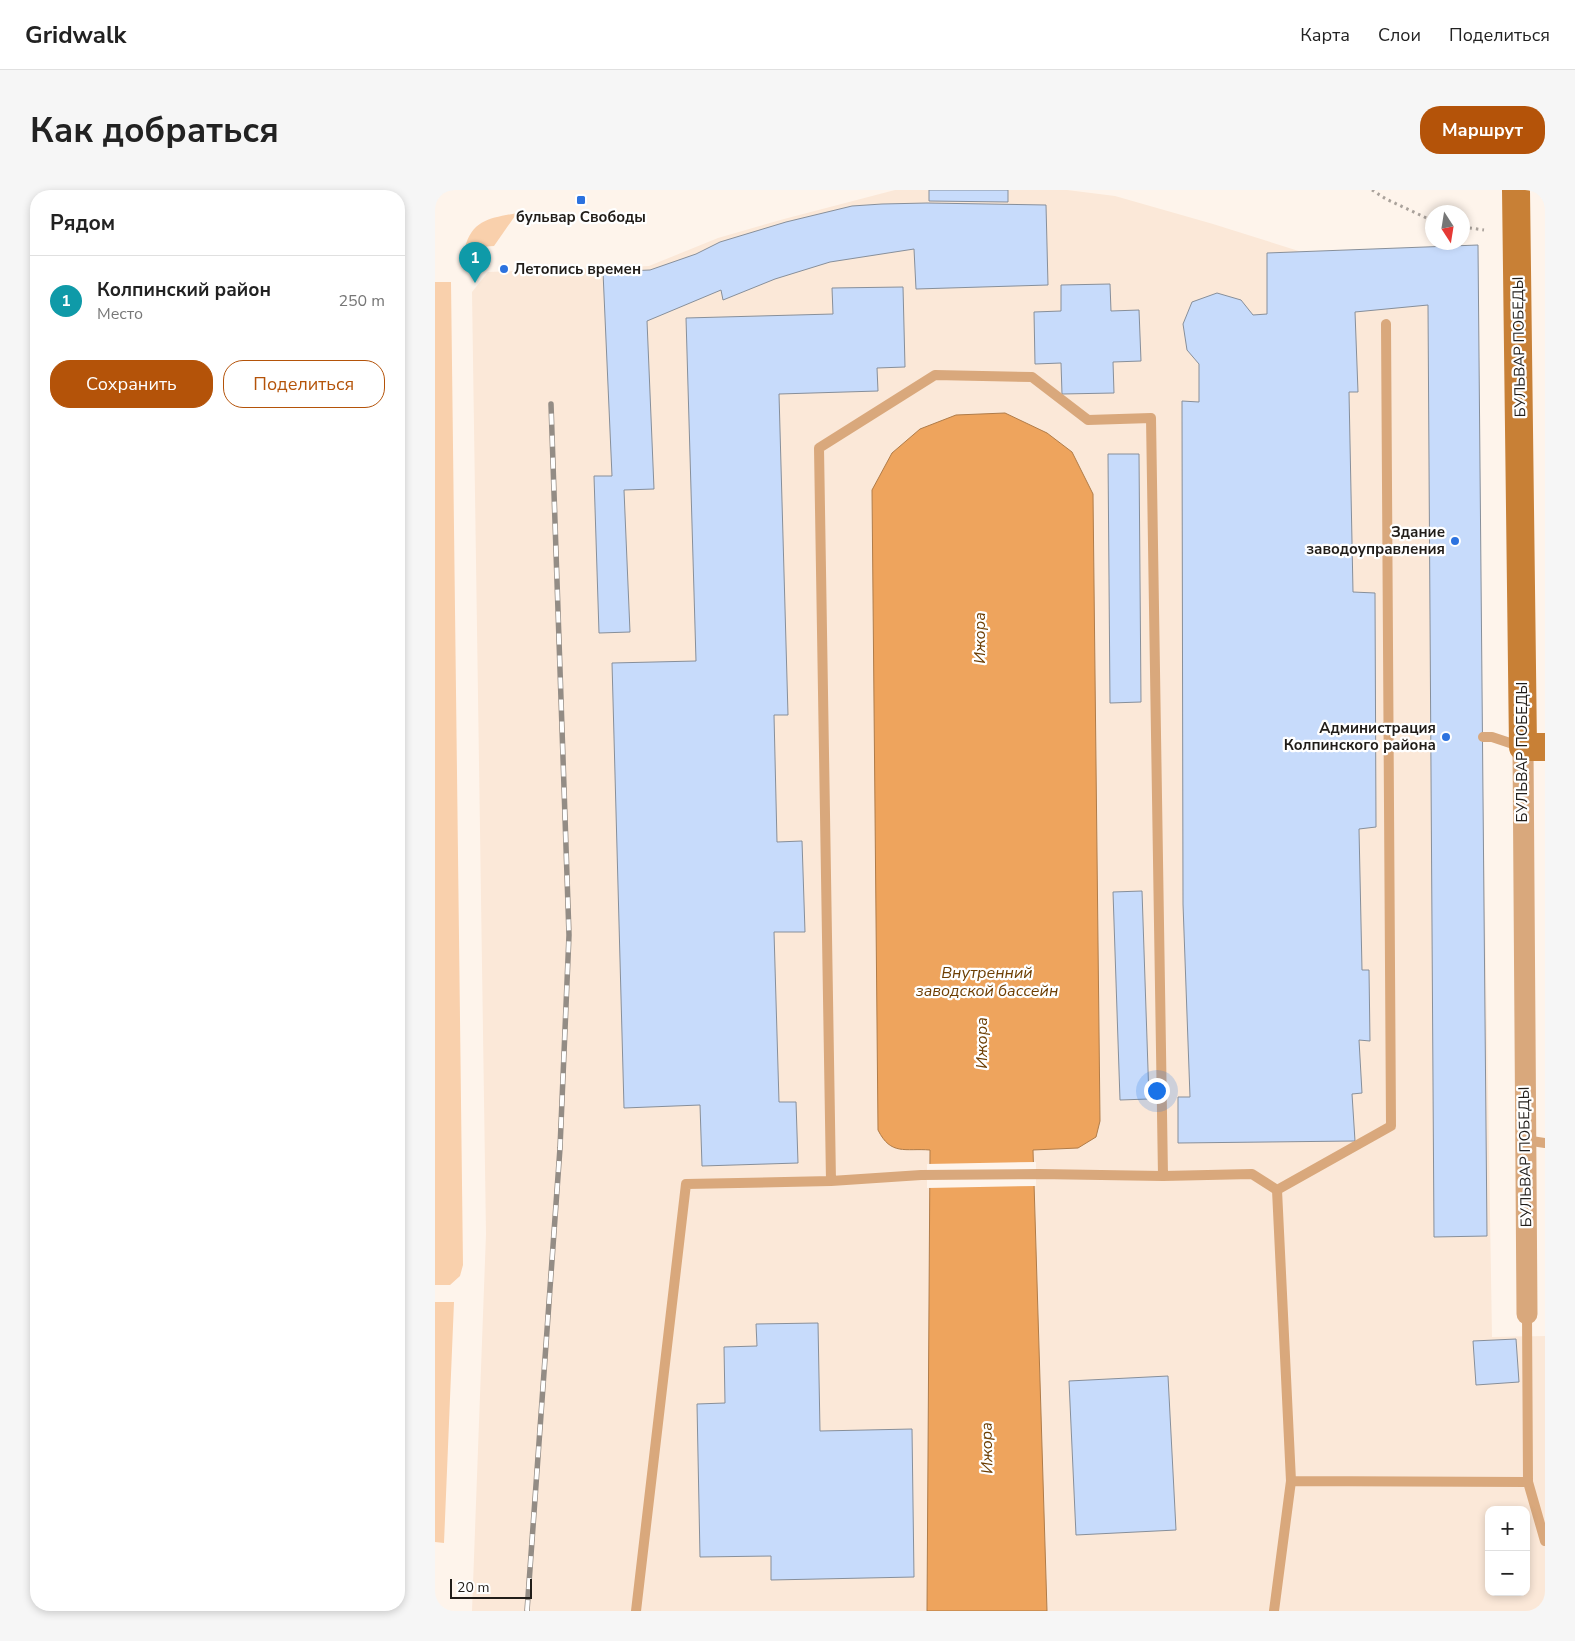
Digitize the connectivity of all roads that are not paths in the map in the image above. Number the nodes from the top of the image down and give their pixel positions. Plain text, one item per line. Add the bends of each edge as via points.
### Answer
1 (1516, 190) edge
2 (1386, 324) dead end
3 (1483, 737) dead end
4 (1534, 747) edge
5 (1535, 1141) edge
6 (1163, 1176) junction
7 (831, 1182) junction
8 (1277, 1190) junction
9 (1527, 1314) joint
10 (1291, 1481) junction
11 (1528, 1482) junction
12 (1545, 1541) edge
13 (635, 1611) edge
14 (1274, 1611) edge

1 - 4 main road, БУЛЬВАР ПОБЕДЫ
2 - 8 lane via 1391,1126
3 - 4 lane
4 - 5 street, БУЛЬВАР ПОБЕДЫ
5 - 9 street, БУЛЬВАР ПОБЕДЫ
6 - 7 lane via 921,1175
6 - 7 lane via 1151,418 1087,420 1032,377 935,376 819,448
6 - 8 lane via 1251,1174
7 - 13 lane via 686,1184
8 - 10 lane
9 - 11 lane
10 - 11 lane
10 - 14 lane
11 - 12 lane

